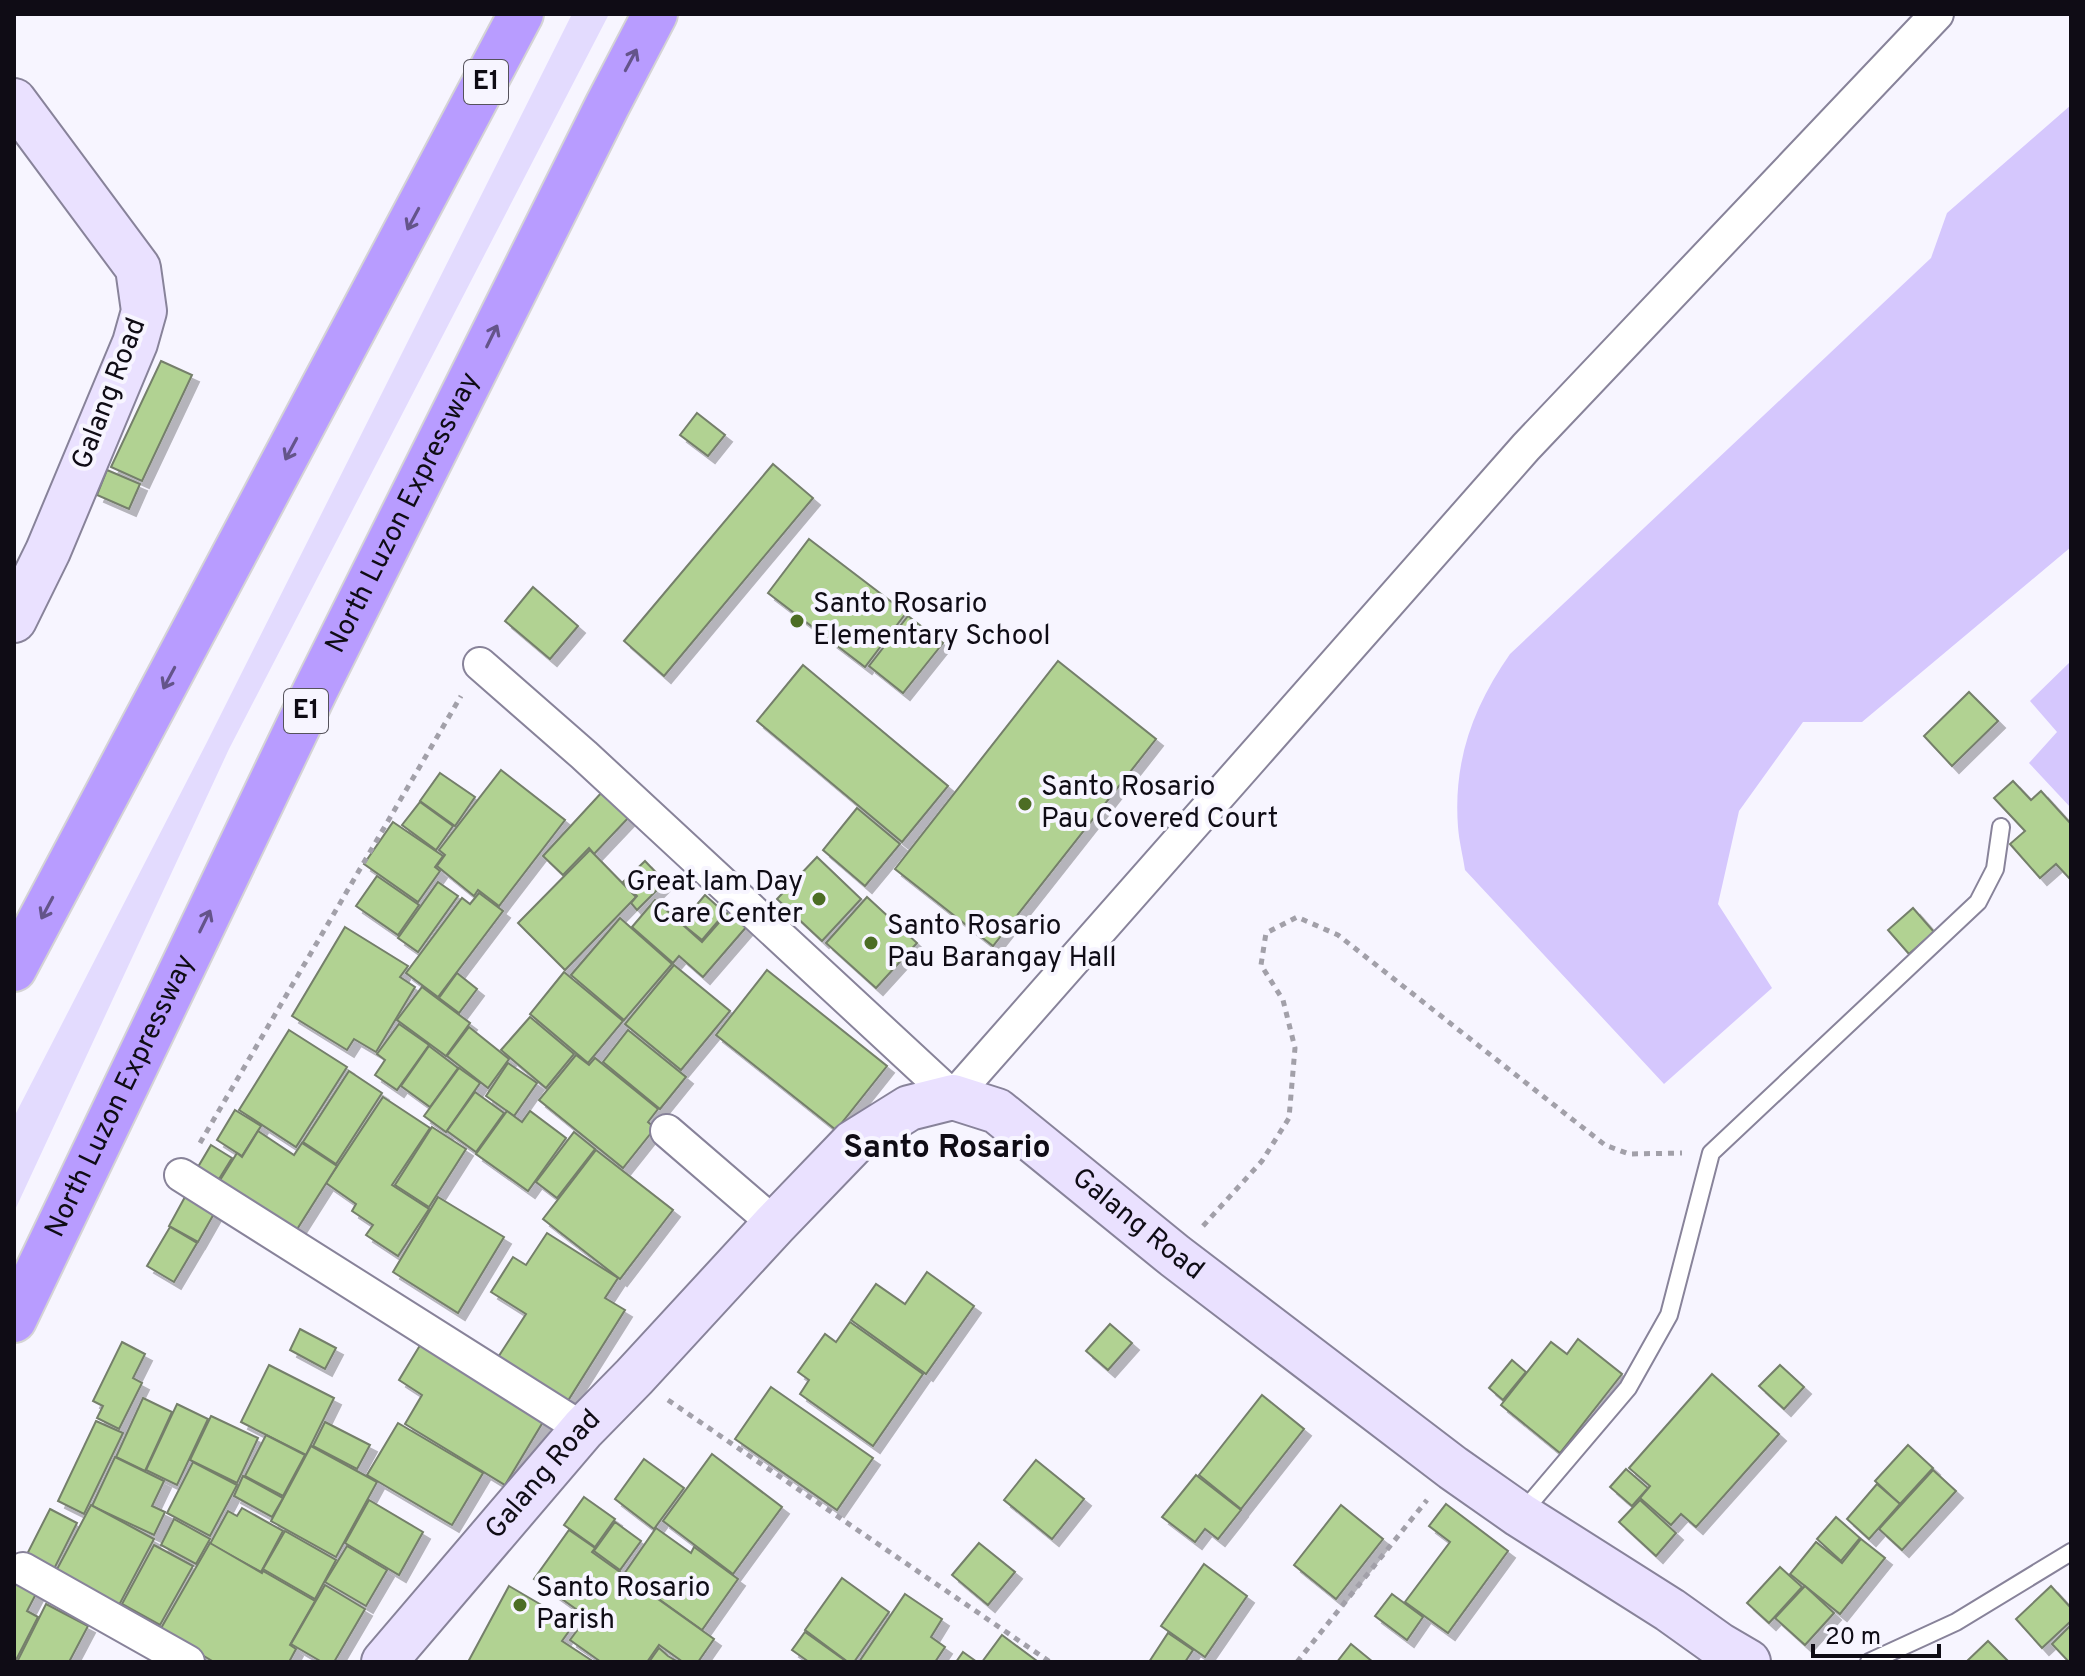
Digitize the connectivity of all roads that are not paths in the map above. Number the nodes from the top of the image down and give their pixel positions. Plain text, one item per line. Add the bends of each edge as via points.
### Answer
1 (521, 14) edge
2 (655, 14) edge
3 (1937, 14) edge
4 (14, 101) edge
5 (14, 620) edge
6 (480, 664) road end
7 (2001, 827) dead end
8 (14, 969) edge
9 (953, 1097) junction
10 (667, 1131) dead end
11 (181, 1175) road end
12 (775, 1224) junction
13 (14, 1320) edge
14 (583, 1429) junction
15 (1520, 1515) junction
16 (2071, 1552) edge
17 (23, 1569) dead end
18 (1724, 1656) edge
19 (188, 1662) edge
20 (384, 1662) edge
21 (1869, 1662) edge

1 -> 8 highway, E1
13 -> 2 highway, North Luzon Expressway / E1 via 315,691
3 - 9 street via 1526,447
4 - 5 street, Galang Road via 138,268 144,311 48,551
6 - 9 street
7 - 15 lane via 1995,869 1978,902 1711,1153 1669,1315 1628,1388
9 - 12 street, Galang Road via 909,1108 853,1143
9 - 15 street, Galang Road via 997,1111 1175,1256
10 - 12 street
11 - 14 street
12 - 14 street, Galang Road
14 - 20 street, Galang Road
15 - 18 street, Galang Road via 1670,1610
16 - 21 lane via 1956,1622
17 - 19 street

